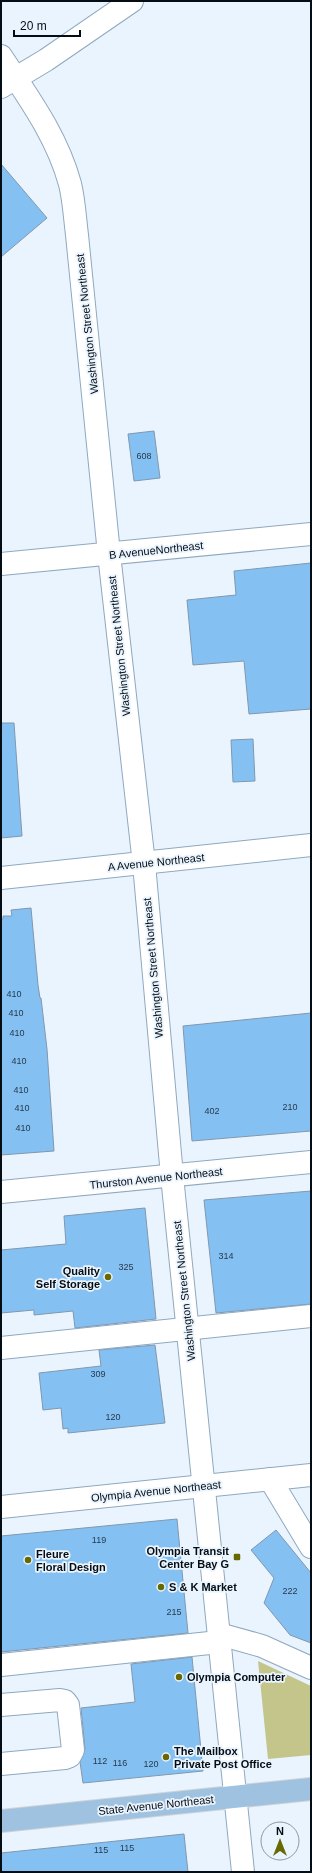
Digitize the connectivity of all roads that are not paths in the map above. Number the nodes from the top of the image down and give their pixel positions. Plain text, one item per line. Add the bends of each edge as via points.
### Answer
1 (132, 1) edge
2 (1, 56) edge
3 (8, 82) edge
4 (311, 534) edge
5 (109, 554) junction
6 (1, 564) edge
7 (311, 845) edge
8 (144, 864) junction
9 (1, 878) edge
10 (311, 1162) edge
11 (172, 1176) junction
12 (1, 1192) edge
13 (311, 1316) edge
14 (188, 1329) junction
15 (1, 1348) edge
16 (311, 1476) edge
17 (270, 1479) junction
18 (204, 1486) junction
19 (1, 1506) edge
20 (311, 1547) edge
21 (219, 1638) junction
22 (1, 1665) edge
23 (311, 1668) edge
24 (1, 1705) edge
25 (1, 1764) edge
26 (311, 1790) edge
27 (235, 1797) junction
28 (1, 1821) edge
29 (243, 1872) edge

1 - 3 street via 46,60
2 - 3 street, Washington Street Northeast
3 - 5 street, Washington Street Northeast via 43,119 56,143 70,185 89,339
4 - 5 street, B AvenueNortheast
5 - 6 street, B AvenueNortheast
5 - 8 street, Washington Street Northeast
7 - 8 street, A Avenue Northeast
8 - 9 street, A Avenue Northeast
8 - 11 street, Washington Street Northeast
10 - 11 street, Thurston Avenue Northeast
11 - 12 street, Thurston Avenue Northeast
11 - 14 street, Washington Street Northeast
13 - 14 street
14 - 15 street
14 - 18 street, Washington Street Northeast
16 - 17 street, Olympia Avenue Northeast
17 - 18 street, Olympia Avenue Northeast
17 - 20 street
18 - 19 street, Olympia Avenue Northeast
18 - 21 street, Washington Street Northeast
21 - 22 street
21 - 23 street via 262,1646
21 - 27 street, Washington Street Northeast
24 - 25 street via 60,1700 65,1702 68,1705 73,1750 70,1756 65,1758
26 - 27 main road, State Avenue Northeast
27 - 28 main road, State Avenue Northeast
27 - 29 street, Washington Street Northeast

